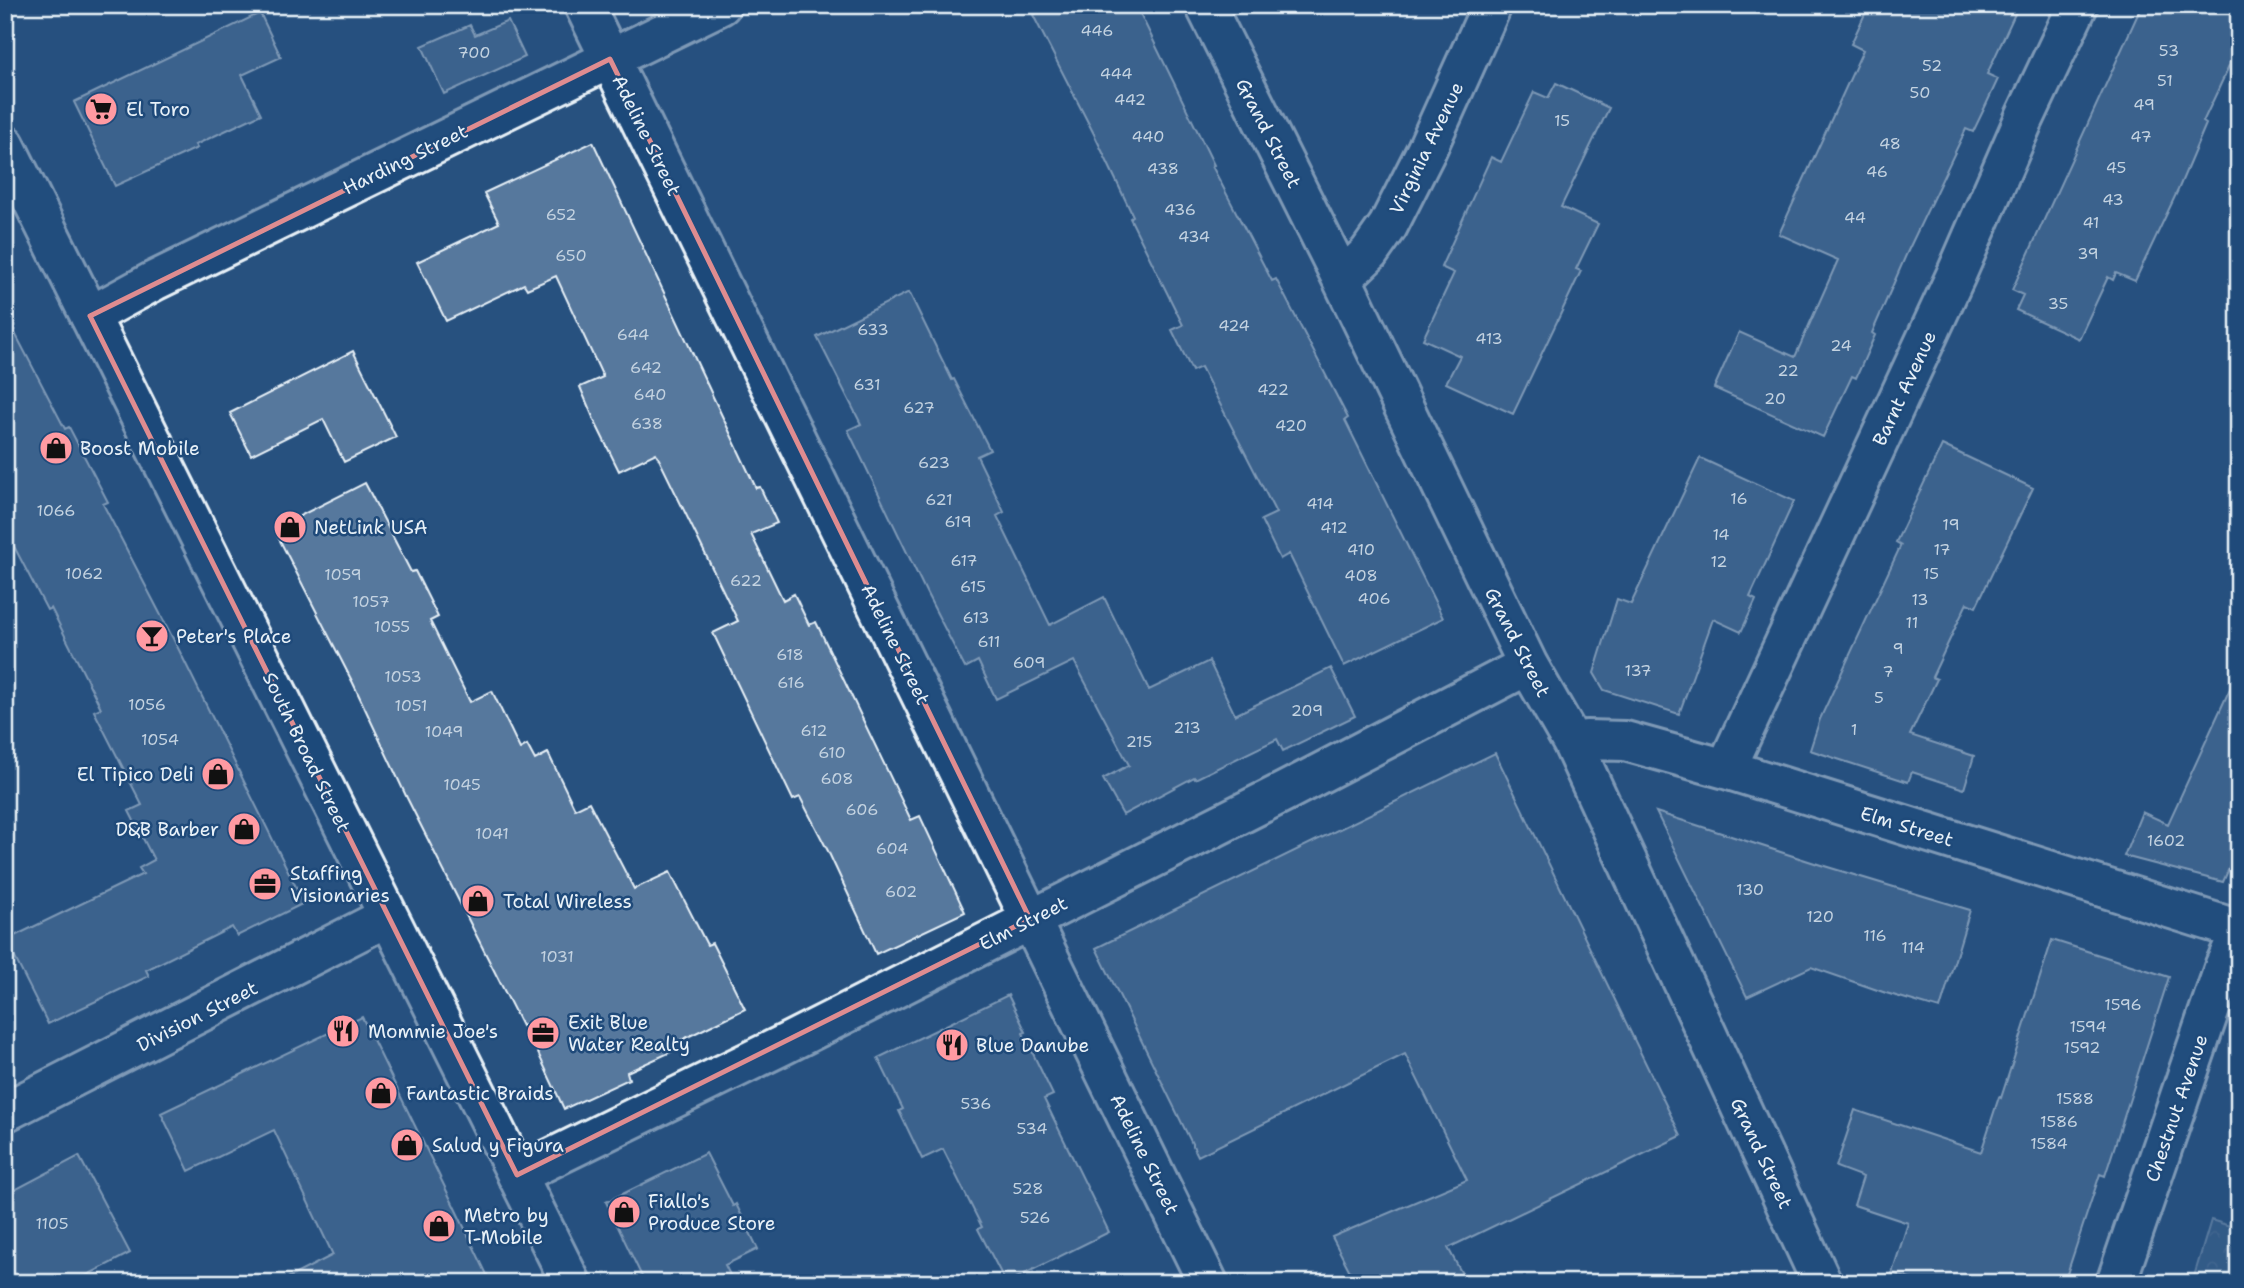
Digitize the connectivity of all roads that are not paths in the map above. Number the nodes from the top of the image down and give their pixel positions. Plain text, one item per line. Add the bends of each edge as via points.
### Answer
1 (584, 5) edge
2 (721, 5) edge
3 (1205, 5) edge
4 (1492, 5) edge
5 (2078, 5) edge
6 (610, 59) junction
7 (5, 145) edge
8 (1342, 279) junction
9 (90, 316) junction
10 (1528, 665) junction
11 (1572, 742) junction
12 (1726, 769) junction
13 (387, 918) junction
14 (1030, 919) junction
15 (2239, 932) edge
16 (5, 1112) edge
17 (517, 1175) junction
18 (571, 1283) edge
19 (1208, 1283) edge
20 (1822, 1283) edge
21 (2116, 1283) edge

1 - 6 street, Adeline Street
2 - 6 street, Harding Street
3 - 8 street, Grand Street
4 - 8 street, Virginia Avenue via 1388,226
5 - 12 street, Barnt Avenue
6 - 9 street, Harding Street
6 - 14 street, Adeline Street
7 - 9 street, South Broad Street
8 - 10 street, Grand Street
9 - 13 street, South Broad Street
10 - 11 street, Grand Street
10 - 14 street, Elm Street
11 - 12 street, Elm Street via 1625,741
11 - 20 street, Grand Street
12 - 15 street, Elm Street
13 - 16 street, Division Street
13 - 17 street, South Broad Street
14 - 17 street, Elm Street
14 - 19 street, Adeline Street
15 - 21 street, Chestnut Avenue
17 - 18 street, South Broad Street

